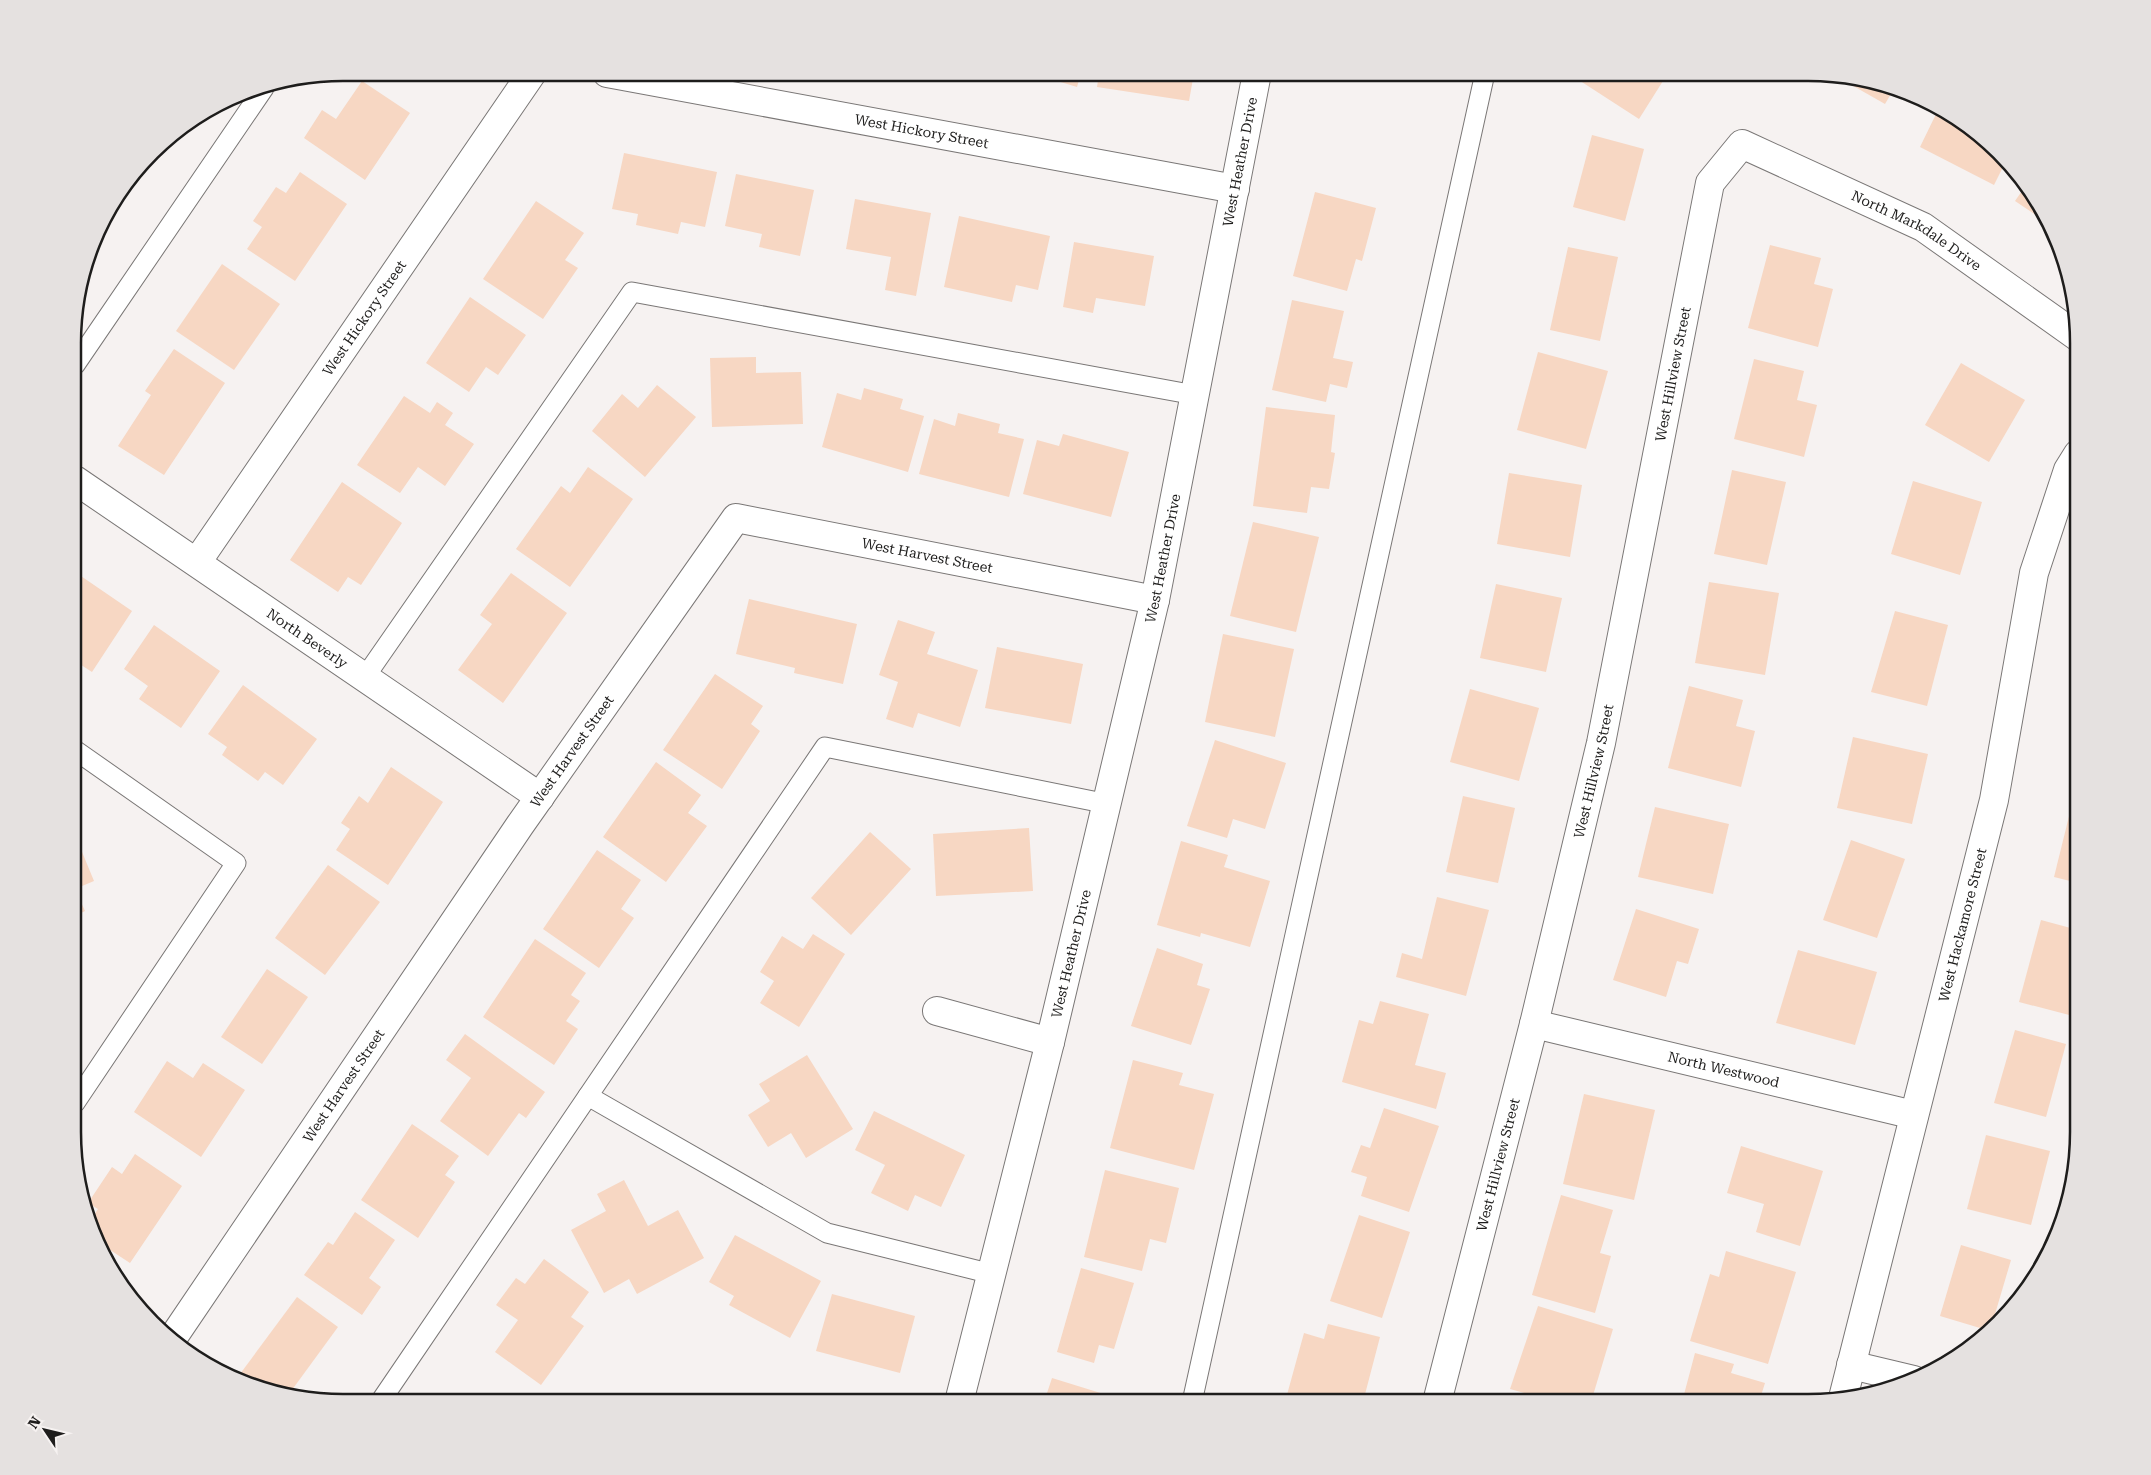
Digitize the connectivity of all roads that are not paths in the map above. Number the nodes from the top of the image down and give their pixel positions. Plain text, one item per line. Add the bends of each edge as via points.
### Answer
1 (527, 81) edge
2 (651, 81) edge
3 (1255, 81) edge
4 (1483, 81) edge
5 (259, 95) edge
6 (1742, 144) joint
7 (1235, 189) junction
8 (2069, 331) edge
9 (81, 357) edge
10 (1194, 395) junction
11 (2070, 467) edge
12 (81, 484) edge
13 (196, 562) junction
14 (1155, 600) junction
15 (365, 677) junction
16 (81, 754) edge
17 (540, 797) junction
18 (1108, 804) junction
19 (937, 1011) dead end
20 (1534, 1024) junction
21 (1050, 1042) junction
22 (81, 1094) edge
23 (588, 1096) junction
24 (1914, 1115) junction
25 (992, 1274) junction
26 (176, 1333) edge
27 (1851, 1365) junction
28 (1901, 1377) edge
29 (1845, 1392) edge
30 (385, 1394) edge
31 (962, 1394) edge
32 (1194, 1394) edge
33 (1438, 1394) edge

1 - 13 street, West Hickory Street
2 - 7 street, West Hickory Street
3 - 7 street, West Heather Drive
4 - 32 lane
5 - 9 lane
6 - 8 street, North Markdale Drive via 1923,227
6 - 20 street, West Hillview Street via 1710,183 1601,743
7 - 10 street, West Heather Drive
10 - 14 street, West Heather Drive
10 - 15 lane via 632,292
11 - 24 street, West Hackamore Street via 2034,574 1994,800
12 - 13 street, North Beverly
13 - 15 street, North Beverly
14 - 17 street, West Harvest Street via 736,518
14 - 18 street, West Heather Drive
15 - 17 street, North Beverly
16 - 22 lane via 236,863
17 - 26 street, West Harvest Street
18 - 21 street, West Heather Drive
18 - 23 lane via 824,747
19 - 21 street
20 - 24 street, North Westwood
20 - 33 street, West Hillview Street
21 - 25 street, West Heather Drive
23 - 25 lane via 827,1233
23 - 30 lane
24 - 27 street, West Hackamore Street
25 - 31 street, West Heather Drive
27 - 28 street
27 - 29 street, West Hackamore Street

